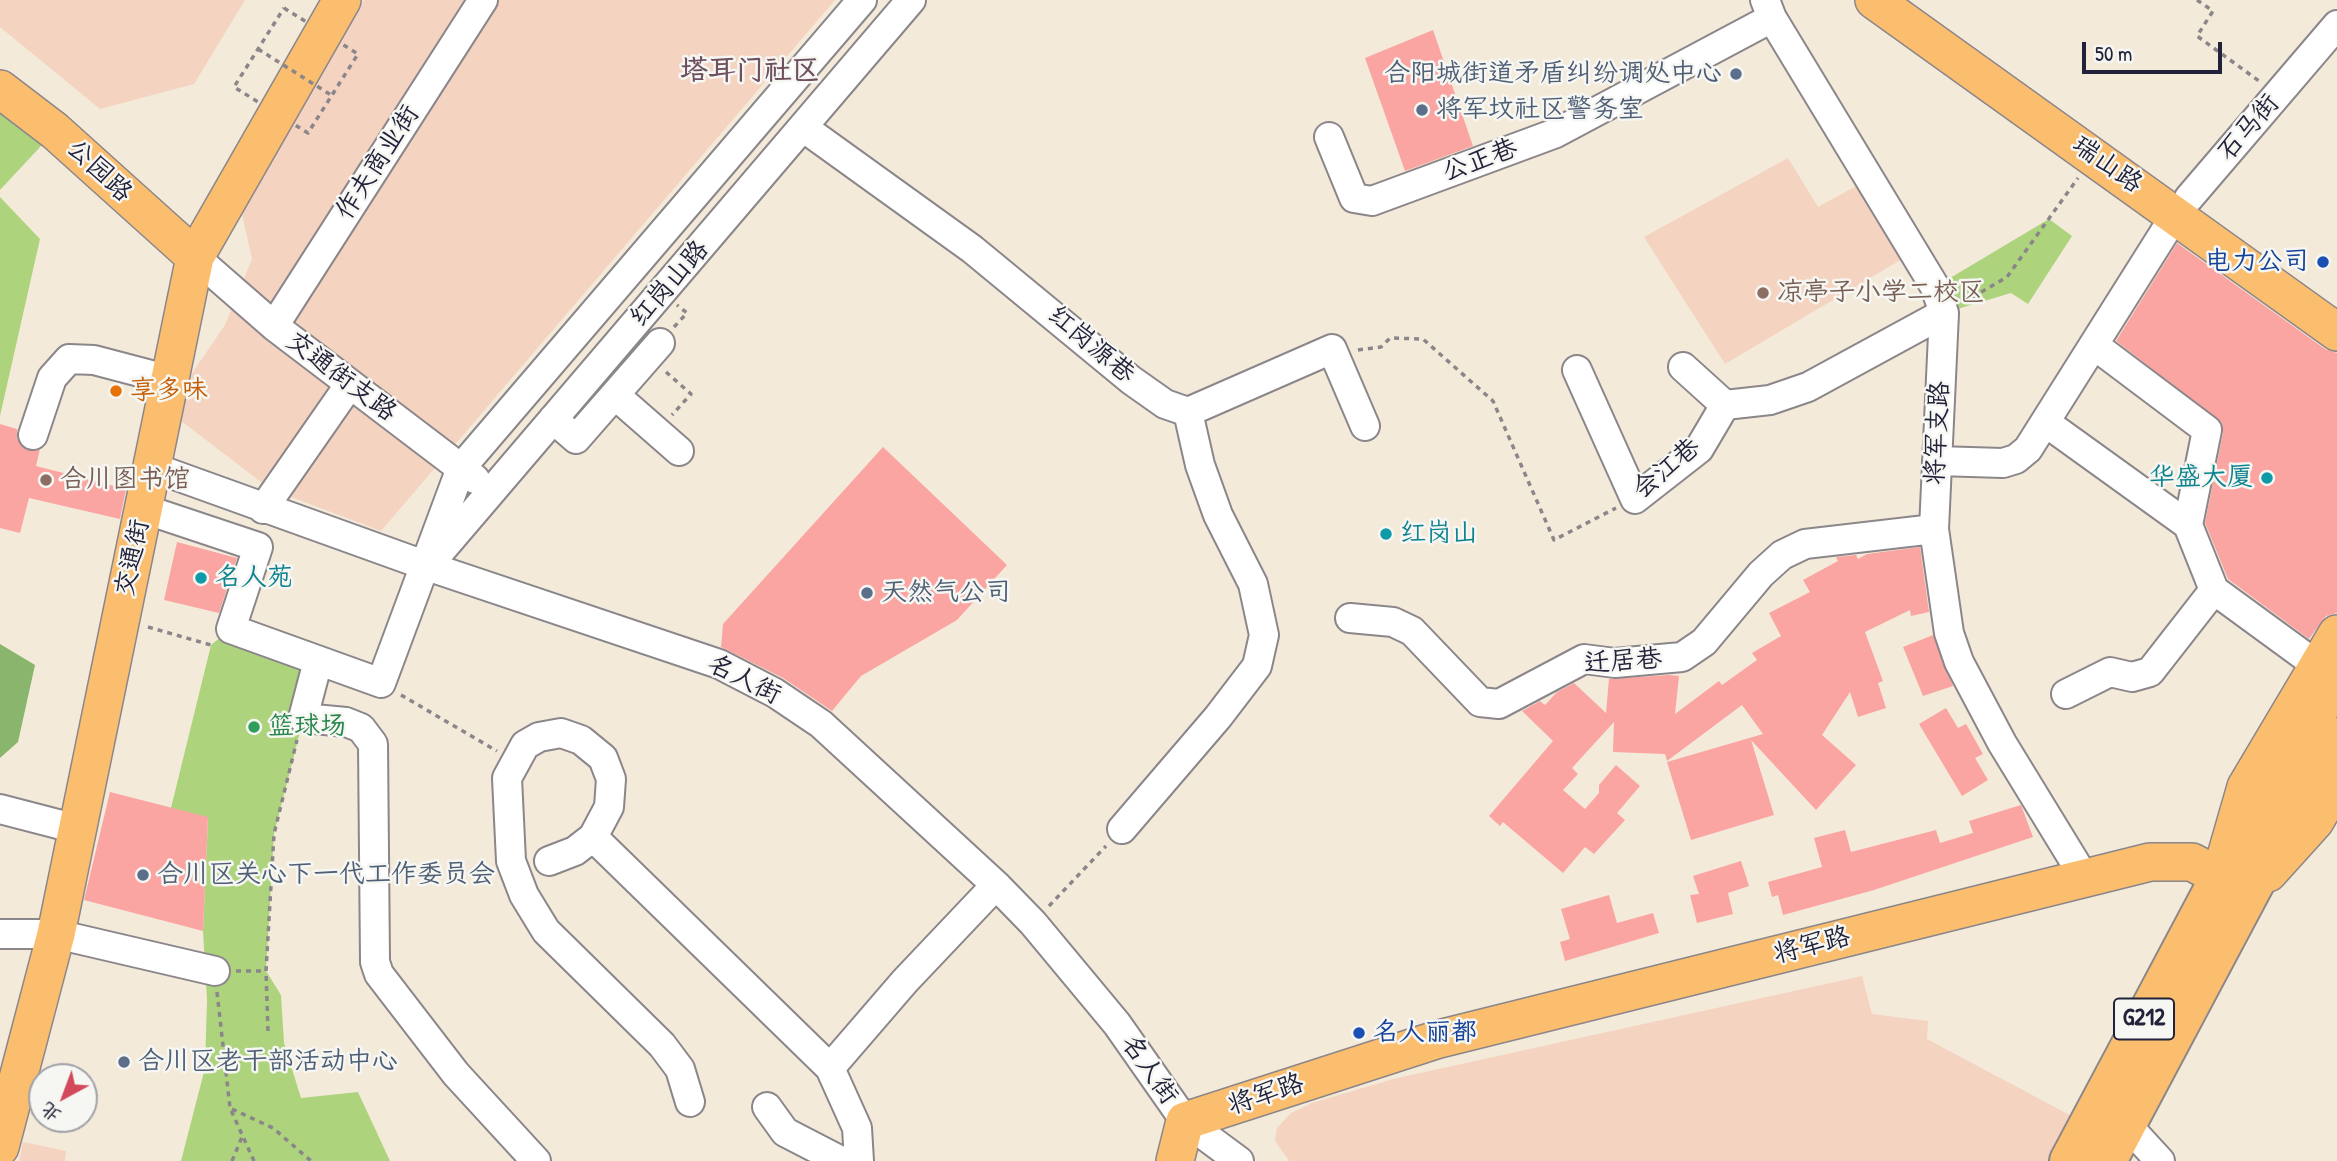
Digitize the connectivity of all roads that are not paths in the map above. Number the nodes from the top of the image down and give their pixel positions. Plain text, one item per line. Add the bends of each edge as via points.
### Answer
1 (342, 0) edge
2 (483, 0) edge
3 (862, 0) edge
4 (911, 0) edge
5 (1874, 0) edge
6 (1908, 0) edge
7 (1768, 9) edge
8 (2337, 25) edge
9 (0, 89) edge
10 (804, 128) junction
11 (1329, 137) dead end
12 (2183, 206) junction
13 (195, 257) junction
14 (2337, 306) edge
15 (1944, 313) junction
16 (274, 326) junction
17 (2337, 332) edge
18 (2094, 345) junction
19 (654, 350) road end
20 (1683, 367) dead end
21 (1577, 370) dead end
22 (170, 380) junction
23 (350, 384) junction
24 (615, 395) junction
25 (1725, 405) junction
26 (1188, 412) junction
27 (553, 419) junction
28 (2045, 422) junction
29 (1365, 426) dead end
30 (33, 435) dead end
31 (679, 451) dead end
32 (1937, 461) junction
33 (152, 467) junction
34 (461, 468) junction
35 (491, 492) junction
36 (263, 509) junction
37 (159, 514) dead end
38 (2188, 525) junction
39 (1934, 529) junction
40 (427, 566) junction
41 (2214, 590) junction
42 (1350, 618) dead end
43 (2337, 634) edge
44 (318, 661) junction
45 (2328, 672) edge
46 (2066, 694) dead end
47 (2337, 737) edge
48 (2337, 783) edge
49 (0, 808) edge
50 (2326, 808) edge
51 (77, 829) junction
52 (1122, 829) road end
53 (593, 837) junction
54 (549, 861) dead end
55 (2084, 877) junction
56 (996, 885) junction
57 (2235, 886) junction
58 (0, 934) edge
59 (56, 934) junction
60 (215, 971) road end
61 (830, 1068) junction
62 (690, 1102) dead end
63 (767, 1108) dead end
64 (1185, 1121) junction
65 (2126, 1125) junction
66 (0, 1147) edge
67 (536, 1161) edge
68 (841, 1161) edge
69 (859, 1161) edge
70 (1175, 1161) edge
71 (1238, 1161) edge
72 (2068, 1161) edge
73 (2107, 1161) edge
74 (2160, 1161) edge

1 - 13 main road, 交通街
2 - 16 street, 作夫商业街
3 - 34 street, 红岗山路
4 - 10 street, 红岗山路
5 - 12 main road, 瑞山路 via 2094,156
6 - 12 main road, 瑞山路
7 - 11 street, 公正巷 via 1556,133 1372,201 1354,198
7 - 15 street, 将军支路 via 1935,287
8 - 12 street, 石马街
9 - 13 main road, 公园路 via 55,131
10 - 26 street, 红岗源巷 via 972,249 1130,380 1165,404
10 - 27 street, 红岗山路
12 - 14 main road, 瑞山路
12 - 17 main road, 瑞山路
12 - 18 street, 石马街
13 - 16 street, 交通街支路
13 - 22 main road, 交通街
15 - 25 street via 1808,387 1770,400
15 - 32 street, 将军支路
16 - 23 street, 交通街支路
18 - 28 street, 石马街
18 - 38 street via 2207,430
19 - 24 street
20 - 25 street
21 - 25 street, 会江巷 via 1634,499 1699,449
22 - 30 street via 94,360 69,359 52,378
22 - 33 main road, 交通街
23 - 34 street, 交通街支路
23 - 36 street
24 - 27 street via 576,439
24 - 31 street
26 - 29 street via 1332,349
26 - 52 street via 1218,515 1253,584 1264,635 1257,666
27 - 35 street, 红岗山路
28 - 32 street, 石马街 via 2016,459 2003,463
28 - 38 street
32 - 39 street, 将军支路
33 - 36 street, 名人街
33 - 51 main road, 交通街
34 - 35 street, 交通街支路
34 - 40 street, 红岗山路
35 - 40 street, 红岗山路
36 - 40 street, 名人街
37 - 44 street via 258,547 231,629
38 - 41 street
39 - 42 street, 迁居巷 via 1805,544 1782,555 1761,574 1704,642 1682,657 1615,663 1584,659 1499,704 1480,702 1412,631 1393,622
39 - 55 street, 将军支路 via 1949,632 1959,662 2002,743
40 - 44 street, 红岗山路 via 381,683
40 - 56 street, 名人街 via 719,664 775,693 821,724
41 - 45 street
41 - 46 street via 2150,672 2132,677 2110,672
43 - 45 main road
44 - 67 street via 303,718 346,722 361,728 373,744 375,962 379,974 456,1074
45 - 57 highway, G212
47 - 57 highway, G212
48 - 50 main road
49 - 51 street
50 - 57 main road
51 - 59 main road, 交通街
53 - 54 street via 575,851
53 - 61 street
53 - 62 street via 610,807 611,779 603,758 581,740 561,733 525,745 507,778 511,861 524,895 546,930 662,1045 680,1069
55 - 57 main road, 将军路 via 2150,862 2192,862
55 - 64 main road, 将军路 via 1439,1039
56 - 61 street
56 - 64 street, 名人街 via 1117,1024
57 - 65 highway, G212
57 - 72 highway, G212
58 - 59 street
59 - 60 street
59 - 66 main road, 交通街
61 - 69 street via 857,1128
63 - 68 street via 785,1132
64 - 70 main road
64 - 71 street, 名人街
65 - 73 highway, G212
65 - 74 street

